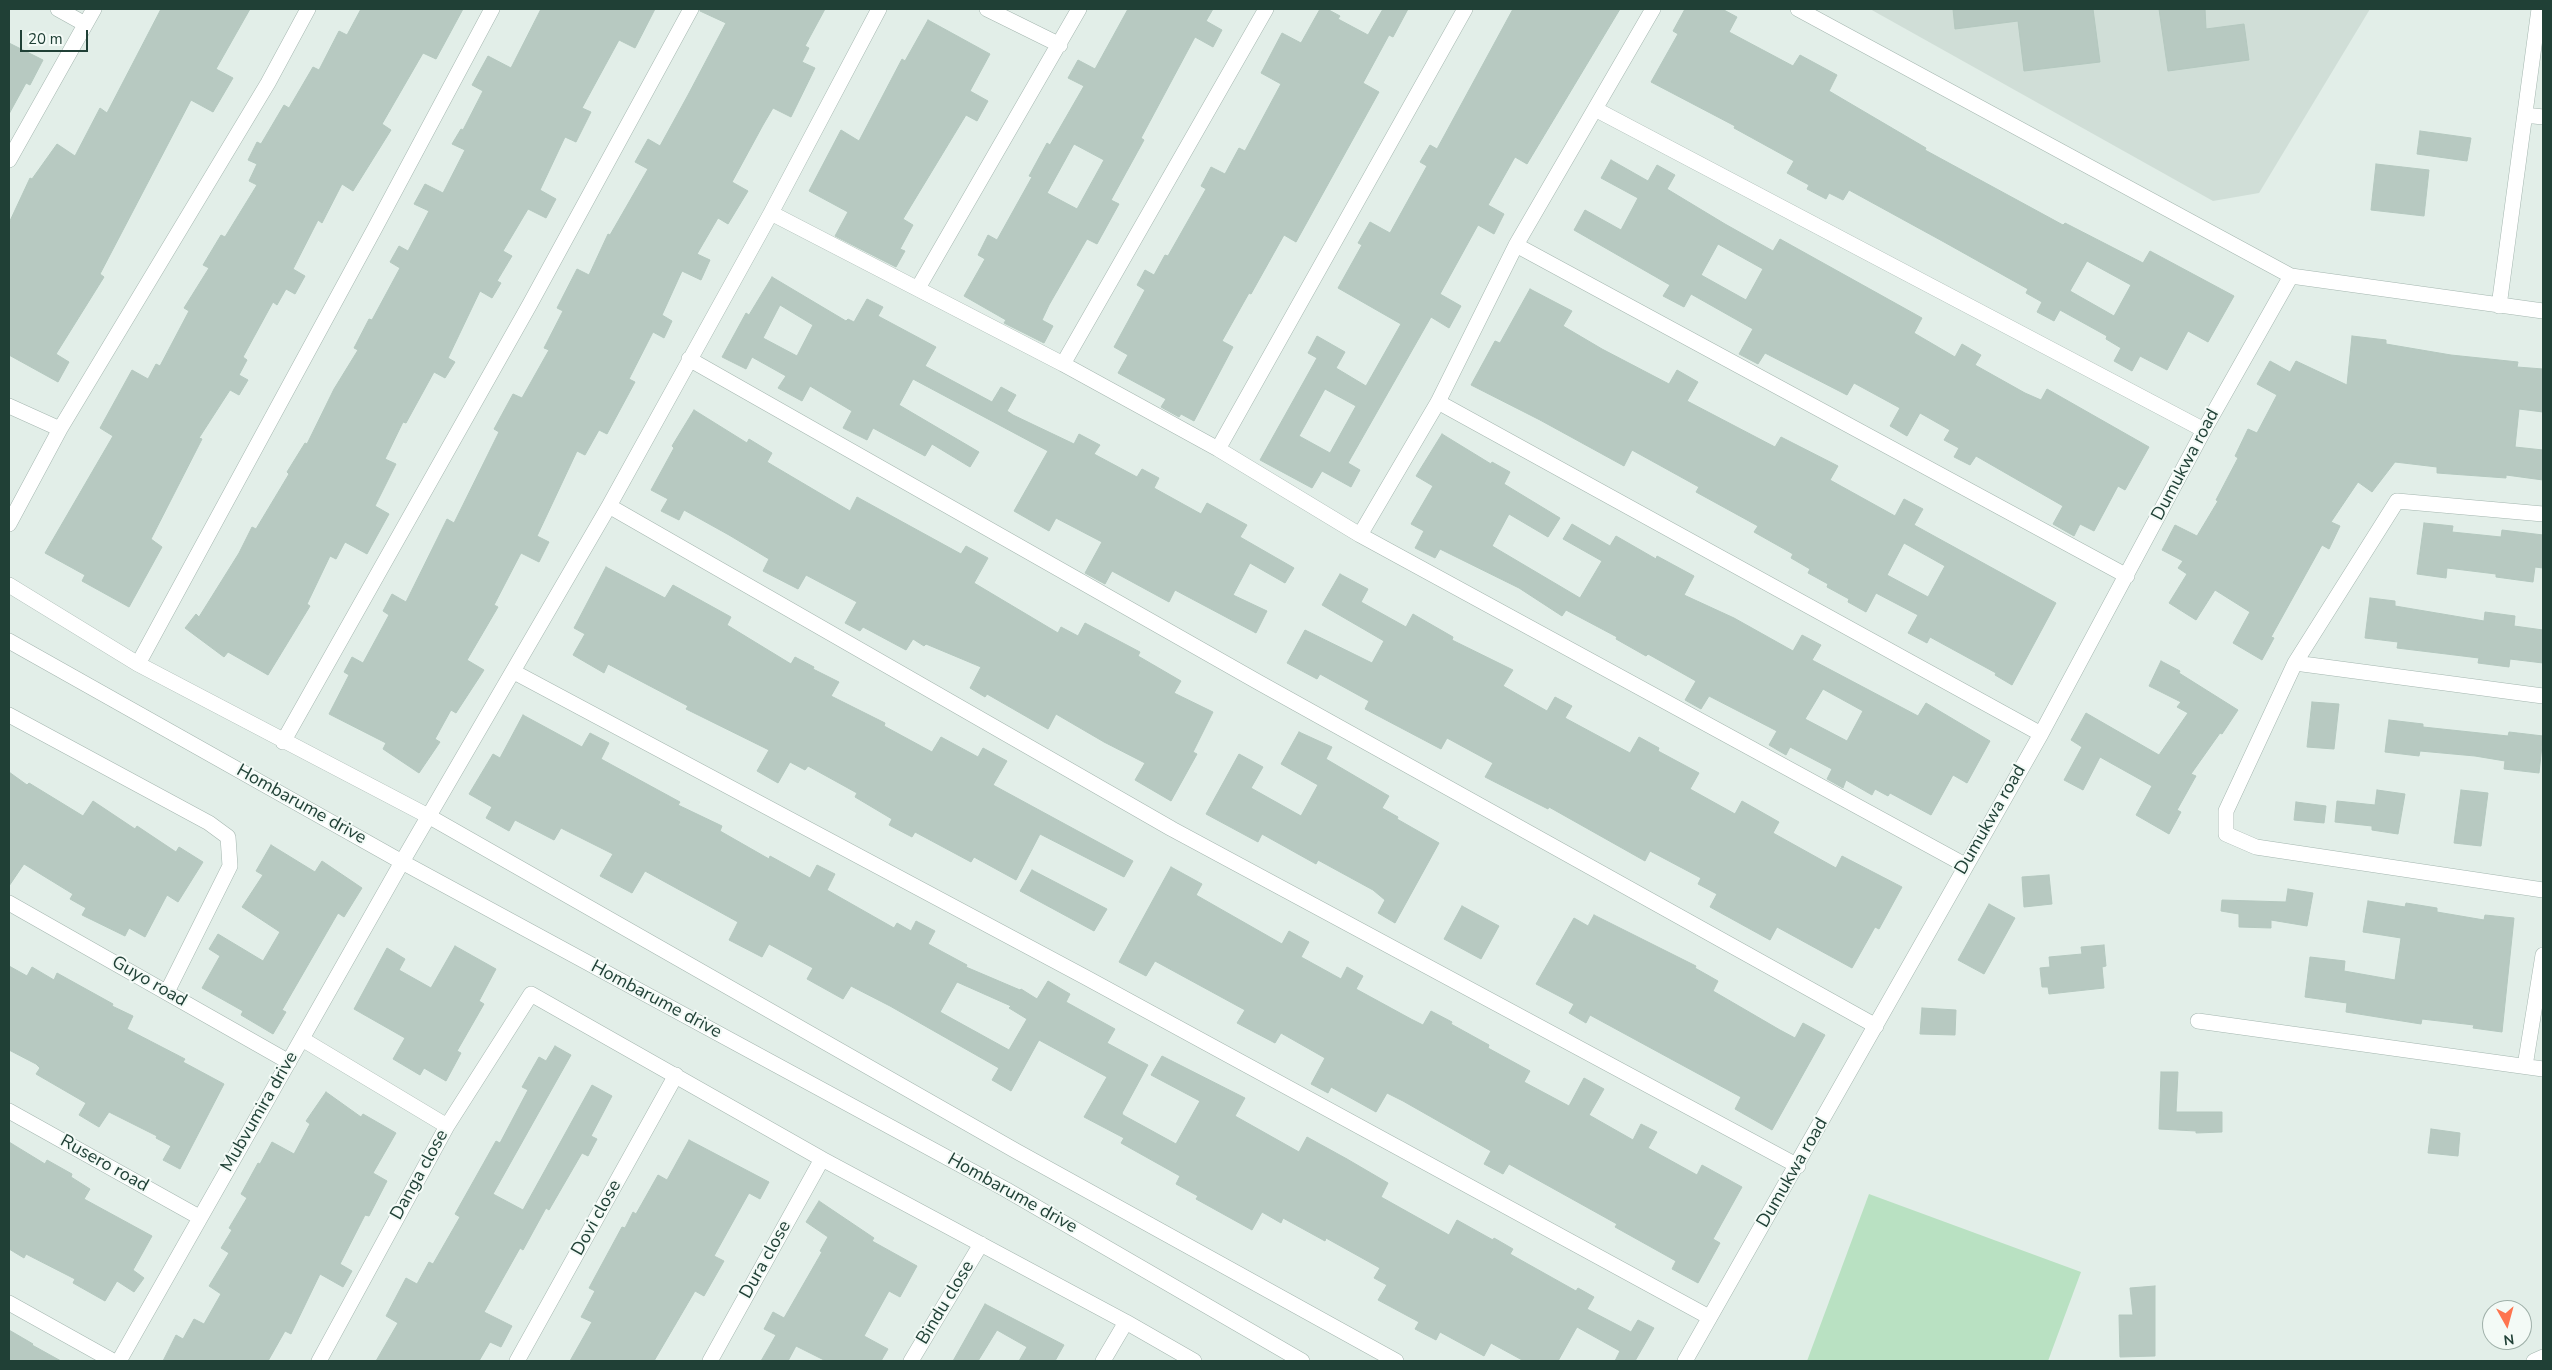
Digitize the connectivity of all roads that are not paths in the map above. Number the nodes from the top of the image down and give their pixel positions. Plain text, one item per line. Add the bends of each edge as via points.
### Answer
1 (58, 9) edge
2 (94, 9) edge
3 (308, 9) edge
4 (492, 9) edge
5 (691, 9) edge
6 (879, 9) edge
7 (987, 9) edge
8 (1079, 9) edge
9 (1266, 9) edge
10 (1465, 9) edge
11 (1653, 9) edge
12 (1798, 9) edge
13 (2539, 9) edge
14 (85, 24) junction
15 (1060, 45) junction
16 (1595, 109) junction
17 (2524, 114) junction
18 (2543, 117) edge
19 (9, 160) edge
20 (771, 213) junction
21 (1516, 245) junction
22 (2291, 276) junction
23 (918, 288) junction
24 (2499, 306) junction
25 (2543, 311) edge
26 (689, 359) junction
27 (1063, 364) junction
28 (1438, 402) junction
29 (9, 406) edge
30 (60, 429) junction
31 (2204, 430) junction
32 (1218, 449) junction
33 (609, 506) junction
34 (2543, 514) edge
35 (9, 524) edge
36 (1360, 535) junction
37 (2127, 576) junction
38 (9, 585) edge
39 (9, 641) edge
40 (2295, 663) junction
41 (138, 664) junction
42 (514, 672) junction
43 (2543, 696) edge
44 (9, 715) edge
45 (2041, 734) junction
46 (283, 742) junction
47 (430, 817) junction
48 (402, 862) junction
49 (1965, 864) junction
50 (2543, 890) edge
51 (9, 903) edge
52 (2543, 955) edge
53 (167, 992) junction
54 (2198, 1021) dead end
55 (1876, 1026) junction
56 (302, 1039) junction
57 (289, 1062) junction
58 (2525, 1066) junction
59 (2543, 1069) edge
60 (676, 1075) junction
61 (9, 1110) edge
62 (446, 1126) junction
63 (822, 1159) junction
64 (1798, 1166) junction
65 (199, 1217) junction
66 (981, 1244) junction
67 (9, 1303) edge
68 (1709, 1318) junction
69 (1126, 1322) junction
70 (2543, 1356) edge
71 (113, 1361) edge
72 (119, 1361) edge
73 (320, 1361) edge
74 (517, 1361) edge
75 (710, 1361) edge
76 (911, 1361) edge
77 (1103, 1361) edge
78 (1194, 1361) edge
79 (1302, 1361) edge
80 (1396, 1361) edge
81 (1685, 1361) edge
82 (2534, 1361) edge

1 - 14 street
2 - 14 street
3 - 30 street via 268,84
4 - 41 street
5 - 46 street via 530,304
6 - 20 street, Mubvumira drive
7 - 15 street
8 - 15 street
9 - 27 street
10 - 32 street
11 - 16 street
12 - 22 street
13 - 17 street
14 - 19 street
15 - 23 street
16 - 21 street
16 - 31 street
17 - 18 street
17 - 24 street
20 - 23 street
20 - 26 street, Mubvumira drive
21 - 28 street
21 - 37 street
22 - 24 street
22 - 31 street, Dumukwa road
23 - 27 street
24 - 25 street
26 - 33 street, Mubvumira drive
26 - 55 street via 1258,682
27 - 32 street
28 - 36 street
28 - 45 street
29 - 30 street
30 - 35 street
31 - 37 street, Dumukwa road
32 - 36 street
33 - 42 street, Mubvumira drive
33 - 64 street via 1172,829
34 - 40 street via 2397,501
36 - 49 street
37 - 45 street, Dumukwa road
38 - 41 street
39 - 48 street, Hombarume drive
40 - 43 street
40 - 50 street via 2226,811 2226,834 2256,847
41 - 46 street
42 - 47 street, Mubvumira drive
42 - 68 street via 1085,977
44 - 53 street via 209,823 228,837 230,866
45 - 49 street, Dumukwa road
46 - 47 street
47 - 48 street, Mubvumira drive
47 - 80 street via 1016,1151
48 - 56 street, Mubvumira drive
48 - 79 street, Hombarume drive via 1005,1189
49 - 55 street, Dumukwa road
51 - 53 street, Guyo road
52 - 58 street
53 - 57 street, Guyo road
54 - 58 street
55 - 64 street, Dumukwa road
56 - 57 street, Mubvumira drive
56 - 62 street
57 - 65 street, Mubvumira drive
58 - 59 street
60 - 62 street, Danga close via 531,994
60 - 63 street
60 - 74 street, Dovi close
61 - 65 street, Rusero road
62 - 73 street, Danga close
63 - 66 street
63 - 75 street, Dura close
64 - 68 street, Dumukwa road
65 - 72 street, Mubvumira drive
66 - 69 street
66 - 76 street, Bindu close
67 - 71 street
68 - 81 street, Dumukwa road
69 - 77 street
69 - 78 street
70 - 82 street

